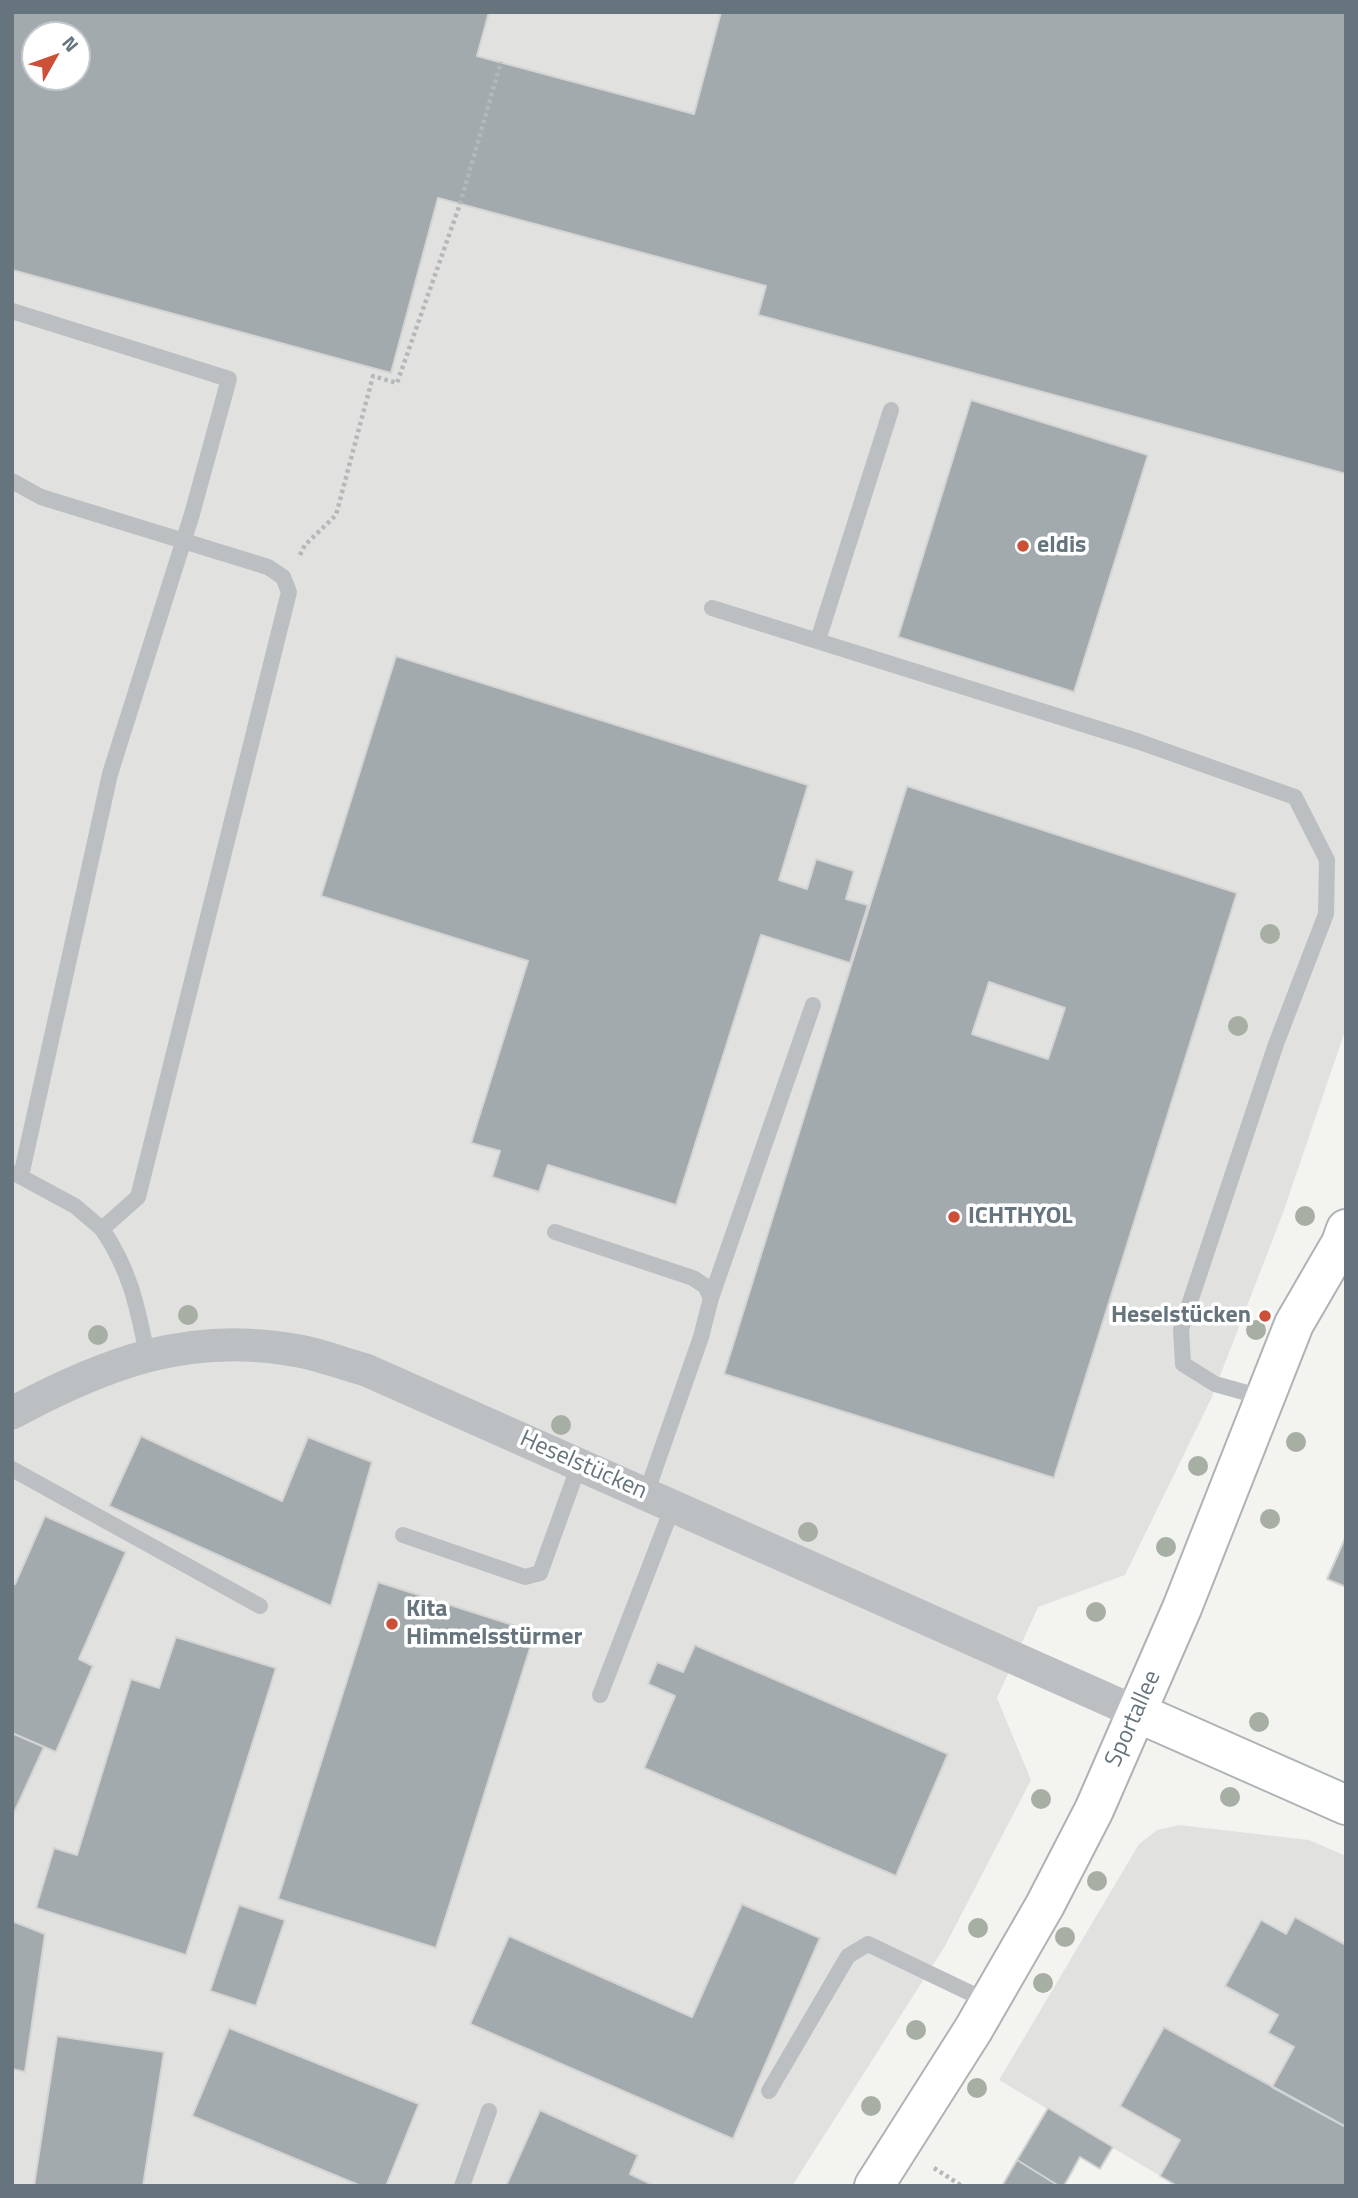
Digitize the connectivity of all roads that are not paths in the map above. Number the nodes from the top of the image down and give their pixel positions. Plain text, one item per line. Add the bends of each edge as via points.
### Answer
1 (12, 311) edge
2 (891, 410) dead end
3 (12, 481) edge
4 (183, 539) junction
5 (712, 608) dead end
6 (818, 640) junction
7 (813, 1004) dead end
8 (17, 1174) edge
9 (102, 1229) junction
10 (555, 1232) dead end
11 (1344, 1239) edge
12 (711, 1298) junction
13 (147, 1354) junction
14 (1265, 1398) junction
15 (12, 1413) edge
16 (579, 1465) junction
17 (12, 1469) edge
18 (659, 1500) junction
19 (402, 1535) dead end
20 (260, 1606) dead end
21 (600, 1695) dead end
22 (1138, 1713) junction
23 (1346, 1805) edge
24 (989, 2002) junction
25 (769, 2091) dead end
26 (489, 2111) dead end
27 (461, 2186) edge
28 (874, 2186) edge

1 - 4 lane via 229,379
2 - 6 lane
3 - 4 lane via 41,497
4 - 8 lane via 110,774
4 - 9 lane via 268,567 283,577 289,592 138,1197
5 - 6 lane
6 - 14 lane via 1137,741 1295,797 1327,860 1326,914 1276,1044 1181,1329 1183,1364 1215,1384
7 - 12 lane
8 - 9 lane via 75,1206
9 - 13 lane via 122,1258 136,1297
10 - 12 lane via 693,1278 705,1286
11 - 14 street, Sportallee via 1294,1324
12 - 18 lane
13 - 15 street, Heselstücken via 65,1385
13 - 16 street, Heselstücken via 180,1347 235,1345 299,1351 366,1370
14 - 22 street, Sportallee
16 - 18 street, Heselstücken
16 - 19 lane via 540,1573 534,1577
17 - 20 lane
18 - 21 lane
18 - 22 street, Heselstücken
22 - 23 street
22 - 24 street, Sportallee via 1045,1905
24 - 25 lane via 868,1944 848,1956
24 - 28 street, Sportallee
26 - 27 lane

